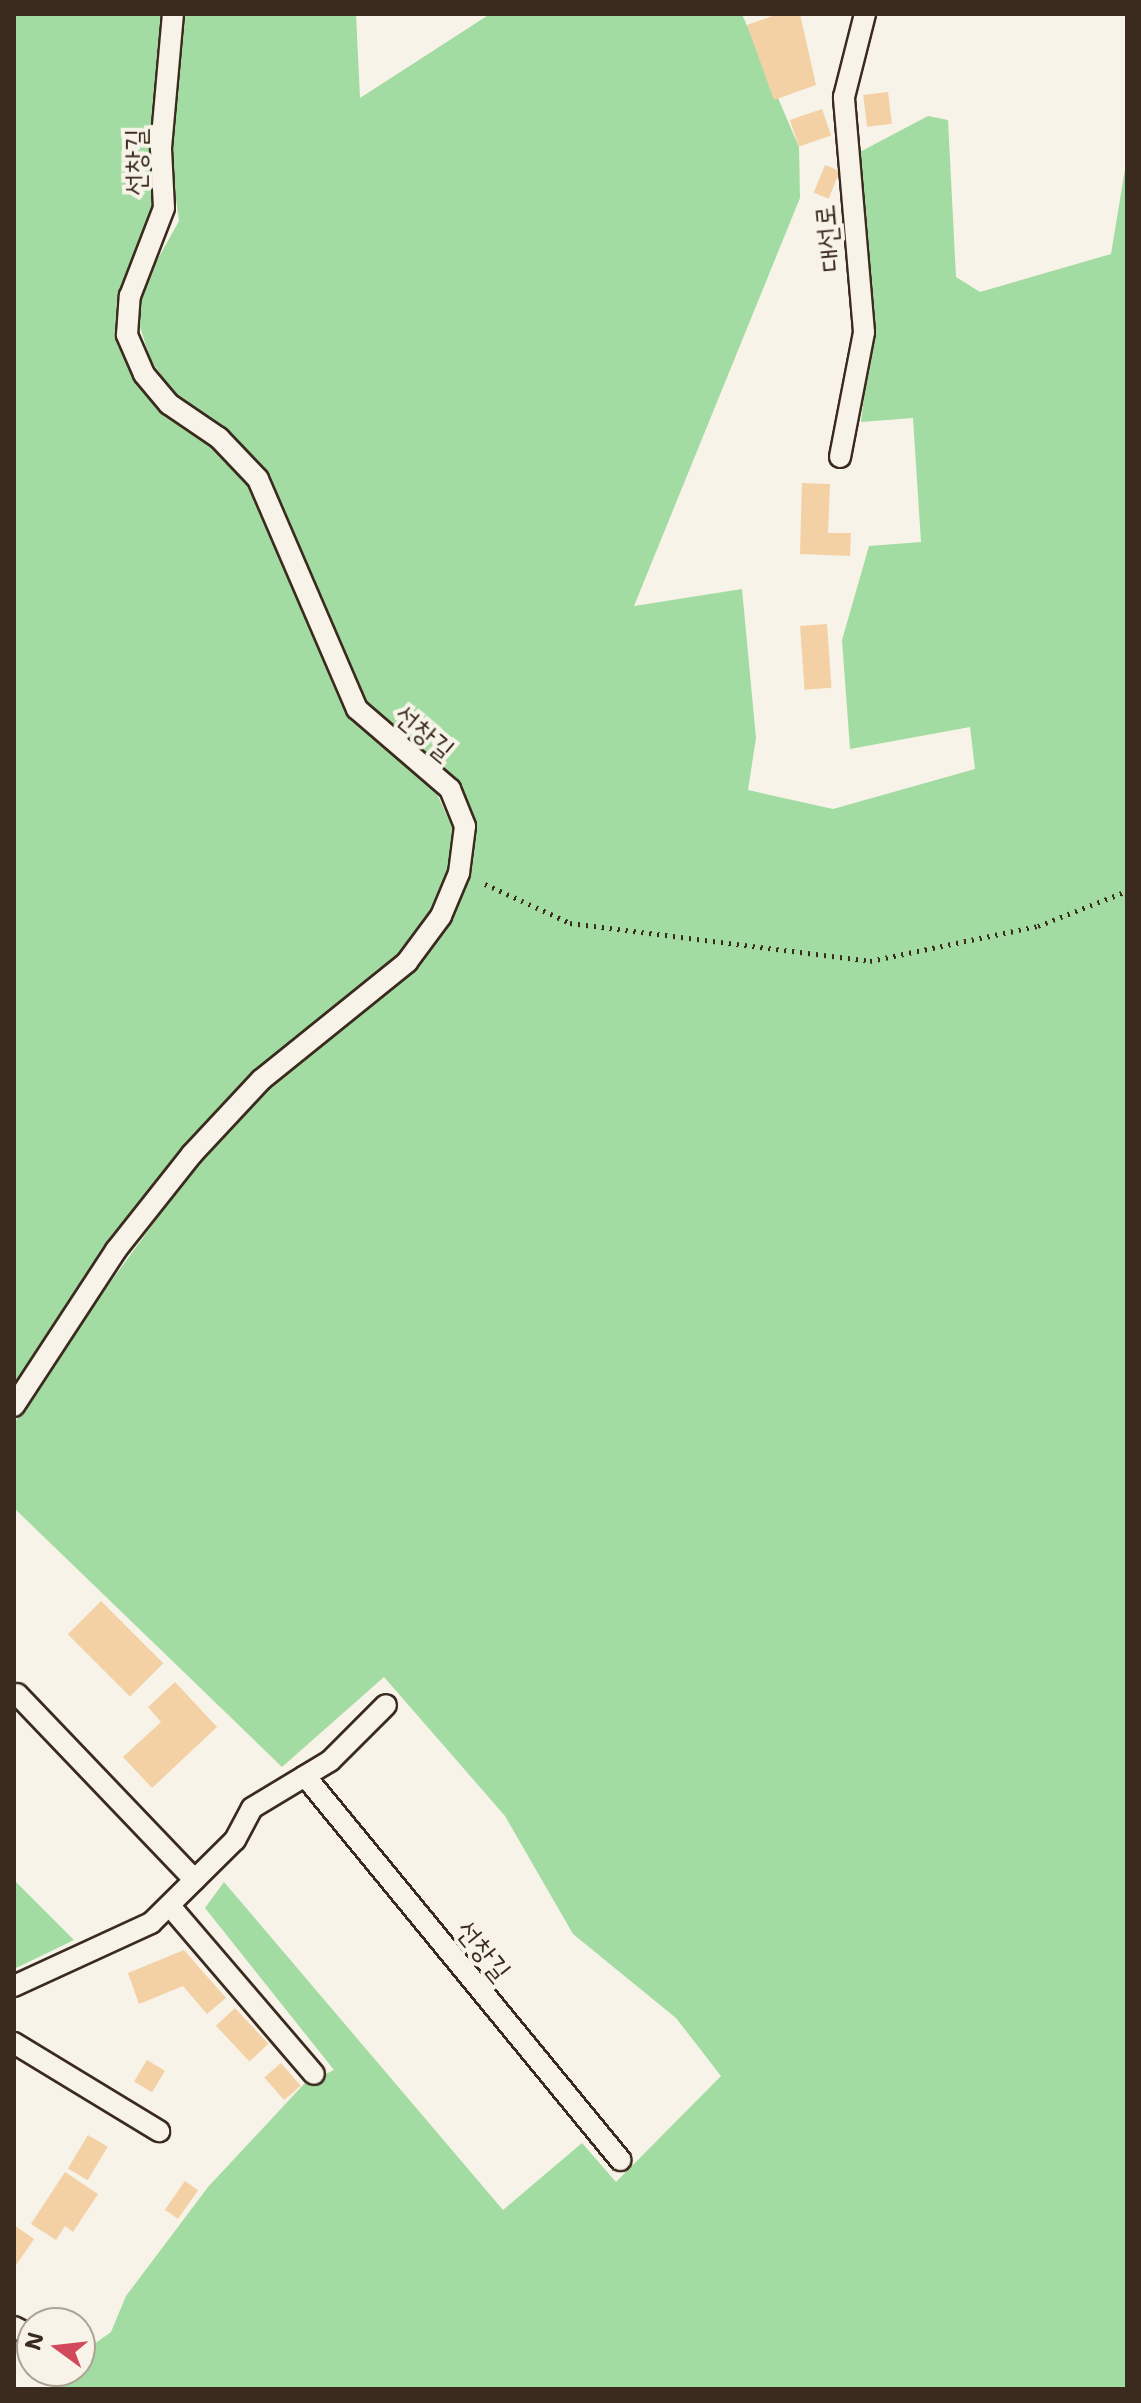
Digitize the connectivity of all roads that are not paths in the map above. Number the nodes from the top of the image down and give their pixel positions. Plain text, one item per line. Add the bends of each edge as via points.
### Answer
1 (173, 14) edge
2 (865, 14) edge
3 (840, 457) dead end
4 (14, 1406) edge
5 (17, 1694) dead end
6 (386, 1705) dead end
7 (305, 1776) junction
8 (195, 1880) junction
9 (170, 1906) junction
10 (14, 1986) edge
11 (14, 2043) edge
12 (314, 2074) dead end
13 (159, 2131) dead end
14 (620, 2160) dead end

1 - 4 lane, 선창길 via 161,148 164,208 130,296 127,335 144,374 169,404 219,438 258,479 357,709 450,789 465,826 459,873 441,916 407,962 261,1080 192,1154 116,1250
2 - 3 lane, 대선로 via 844,97 864,332
5 - 8 lane
6 - 7 lane
7 - 8 lane via 252,1808 235,1840
7 - 14 lane, 선창길
8 - 9 lane
9 - 10 lane via 151,1923
9 - 12 lane
11 - 13 lane

